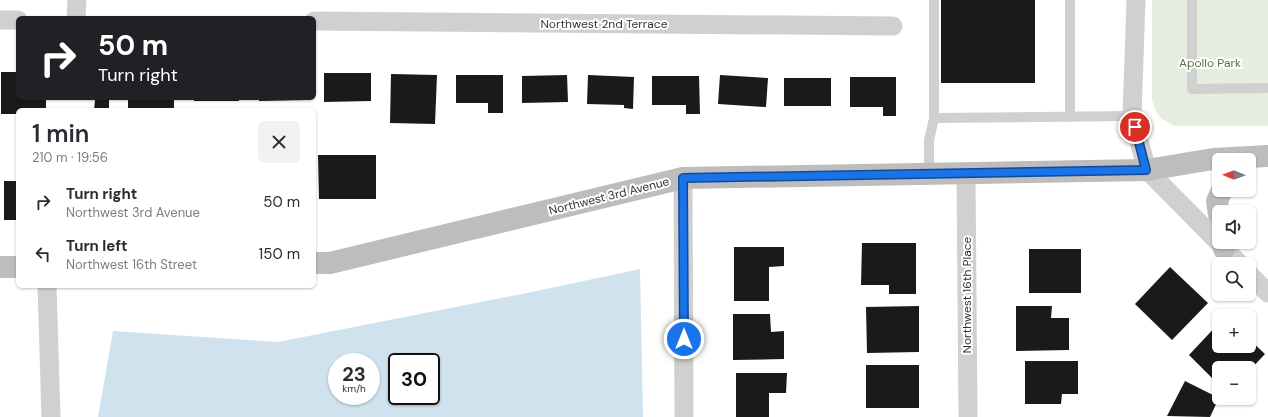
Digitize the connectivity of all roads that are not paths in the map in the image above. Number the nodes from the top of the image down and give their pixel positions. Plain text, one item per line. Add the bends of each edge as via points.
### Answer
1 (77, 0) edge
2 (934, 0) edge
3 (1070, 0) edge
4 (1136, 0) edge
5 (1192, 0) edge
6 (76, 16) edge
7 (0, 20) edge
8 (16, 20) edge
9 (316, 21) edge
10 (893, 26) dead end
11 (1268, 88) edge
12 (1132, 116) junction
13 (1070, 117) junction
14 (934, 118) junction
15 (1268, 156) edge
16 (1256, 157) edge
17 (1212, 158) edge
18 (1146, 170) junction
19 (929, 173) junction
20 (966, 173) junction
21 (683, 178) junction
22 (1212, 233) edge
23 (1227, 249) edge
24 (1234, 257) edge
25 (316, 264) edge
26 (0, 267) edge
27 (16, 267) edge
28 (1256, 281) edge
29 (47, 288) edge
30 (1268, 293) edge
31 (50, 417) edge
32 (684, 417) edge
33 (968, 417) edge

1 - 6 street
2 - 14 lane
3 - 13 lane
4 - 12 street
5 - 11 lane via 1192,89
7 - 8 street
9 - 10 street, Northwest 2nd Terrace
12 - 13 lane
12 - 18 street
13 - 14 lane
14 - 19 lane via 928,141
15 - 16 street, Northwest 3rd Avenue
17 - 18 street, Northwest 3rd Avenue
18 - 20 street, Northwest 3rd Avenue
18 - 22 street
19 - 20 street, Northwest 3rd Avenue
19 - 21 street, Northwest 3rd Avenue
20 - 33 street, Northwest 16th Place
21 - 25 street, Northwest 3rd Avenue via 330,263
21 - 32 street
23 - 24 street
26 - 27 street
28 - 30 street
29 - 31 street

